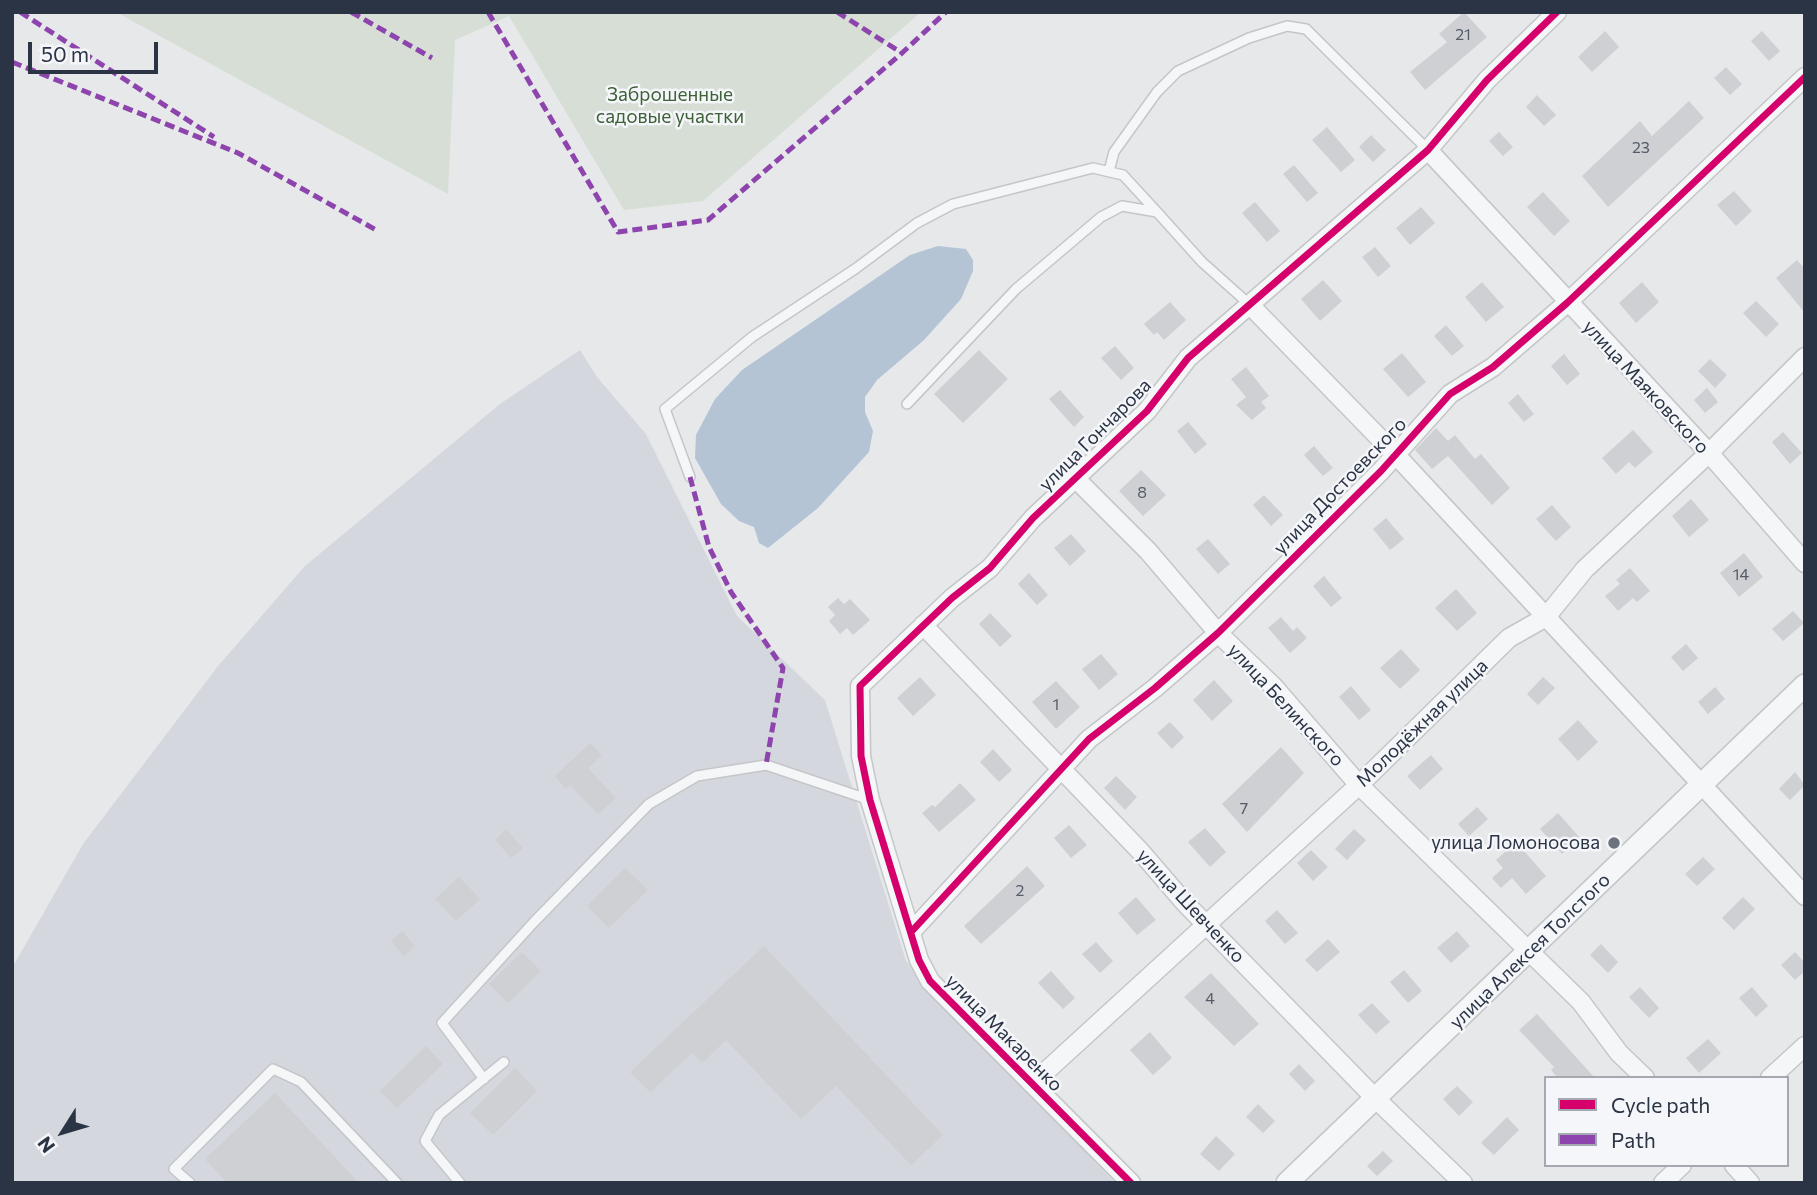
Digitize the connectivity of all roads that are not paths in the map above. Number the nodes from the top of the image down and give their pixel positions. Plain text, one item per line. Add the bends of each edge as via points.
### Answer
1 (1557, 12) edge
2 (1805, 77) edge
3 (1428, 150) junction
4 (1109, 172) junction
5 (1157, 212) junction
6 (1567, 303) junction
7 (1249, 304) junction
8 (1805, 357) edge
9 (907, 404) dead end
10 (1709, 453) junction
11 (1395, 454) junction
12 (690, 477) dead end
13 (1076, 479) junction
14 (1805, 563) edge
15 (1546, 617) junction
16 (923, 625) junction
17 (1218, 633) junction
18 (1805, 685) edge
19 (1060, 770) junction
20 (1359, 785) junction
21 (1700, 786) junction
22 (870, 800) junction
23 (1805, 896) edge
24 (1209, 925) junction
25 (912, 931) junction
26 (1528, 954) junction
27 (1805, 1046) edge
28 (504, 1062) dead end
29 (1643, 1076) edge
30 (1772, 1076) edge
31 (484, 1079) junction
32 (1032, 1084) junction
33 (1375, 1098) junction
34 (1680, 1167) edge
35 (1736, 1167) edge
36 (190, 1183) edge
37 (397, 1183) edge
38 (460, 1183) edge
39 (1131, 1183) edge
40 (1287, 1183) edge
41 (1463, 1183) edge
42 (1663, 1183) edge
43 (1751, 1183) edge

1 - 3 street, улица Гончарова via 1487,80
2 - 6 street, улица Достоевского
3 - 4 lane via 1306,29 1287,26 1178,71 1114,152
3 - 6 street, улица Маяковского
3 - 7 street, улица Гончарова
4 - 5 lane via 1123,175
4 - 12 lane via 1093,167 953,204 917,223 752,337 664,409
5 - 7 lane via 1202,262
5 - 9 lane via 1122,206 1101,217 1016,289
6 - 10 street, улица Маяковского
6 - 11 street, улица Достоевского via 1493,367 1450,394
7 - 11 street
7 - 13 street, улица Гончарова via 1188,358 1147,411
8 - 10 street, Молодёжная улица
10 - 14 street, улица Маяковского
10 - 15 street, Молодёжная улица via 1585,569
11 - 15 street
11 - 17 street, улица Достоевского
13 - 16 street, улица Гончарова via 1033,518 990,568
13 - 17 street, улица Белинского via 1148,551
15 - 20 street, Молодёжная улица via 1509,638
15 - 21 street
16 - 19 street, улица Шевченко
16 - 22 street, улица Гончарова via 860,686 861,757
17 - 19 street, улица Достоевского via 1088,739
17 - 20 street, улица Белинского via 1273,686
18 - 21 street, улица Алексея Толстого
19 - 24 street, улица Шевченко
19 - 25 street, улица Достоевского
20 - 24 street, Молодёжная улица
20 - 26 street, улица Белинского
21 - 23 street
21 - 26 street, улица Алексея Толстого
22 - 25 street, улица Макаренко
22 - 31 lane via 766,765 696,776 649,804 442,1023
24 - 32 street, Молодёжная улица
24 - 33 street, улица Шевченко
25 - 32 street, улица Макаренко via 930,981
26 - 29 street, улица Белинского via 1581,1002 1619,1053
26 - 33 street, улица Алексея Толстого
27 - 30 street
28 - 31 lane
31 - 38 lane via 439,1115 425,1141
32 - 39 street, улица Макаренко
33 - 40 street, улица Алексея Толстого
33 - 41 street, улица Шевченко
34 - 42 street
35 - 43 street
36 - 37 lane via 174,1168 273,1069 301,1082

